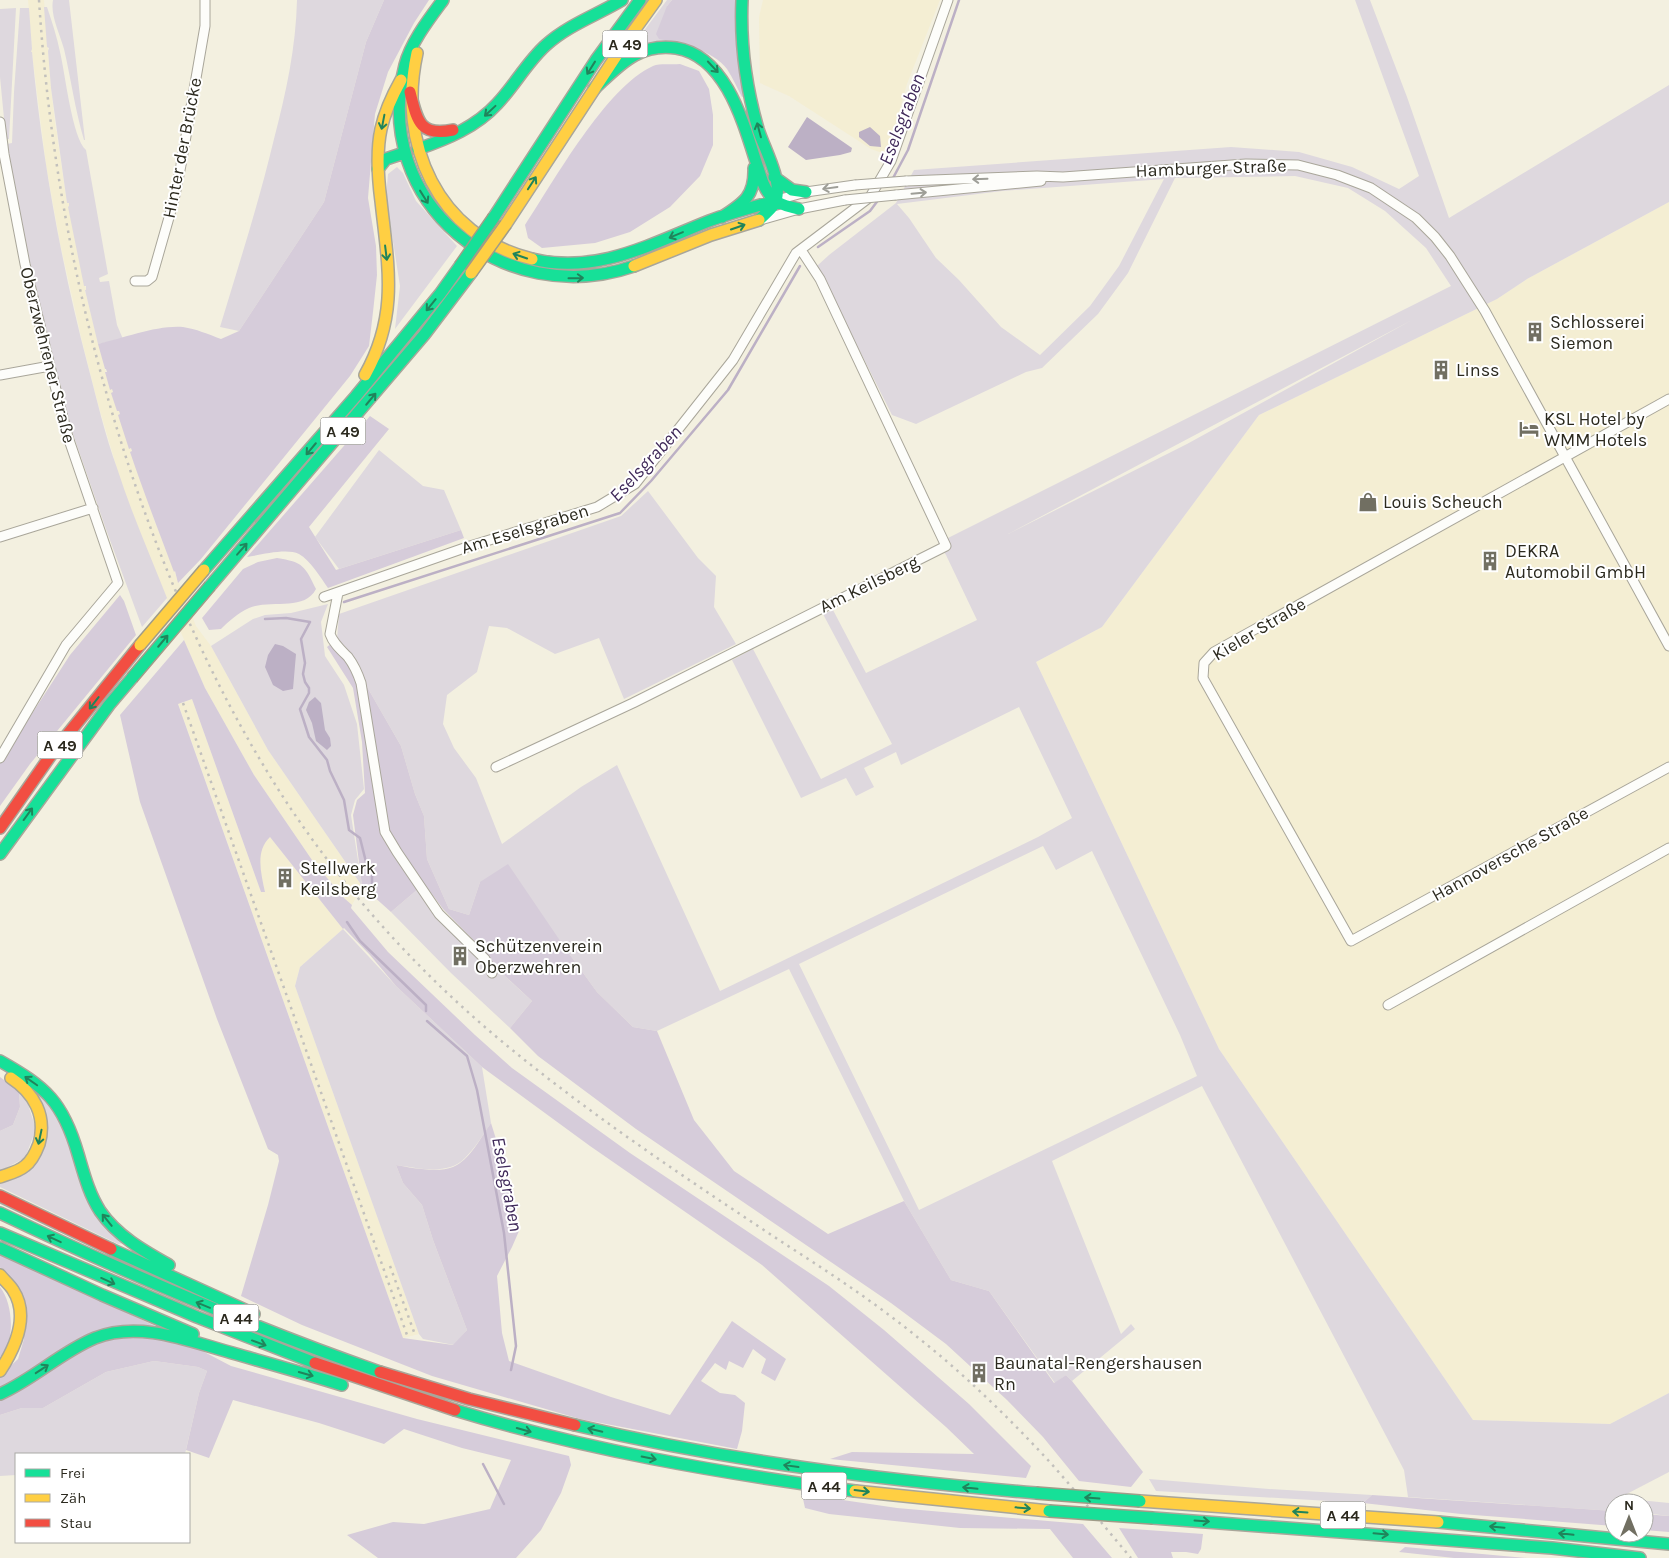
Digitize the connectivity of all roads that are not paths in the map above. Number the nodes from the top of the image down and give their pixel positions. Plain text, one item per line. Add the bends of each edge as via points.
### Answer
1 (205, 0) edge
2 (444, 0) edge
3 (622, 0) edge
4 (640, 0) edge
5 (656, 0) edge
6 (742, 0) edge
7 (948, 0) edge
8 (424, 29) junction
9 (401, 80) junction
10 (594, 89) junction
11 (410, 92) junction
12 (0, 122) edge
13 (472, 125) junction
14 (418, 149) junction
15 (404, 153) junction
16 (2, 154) edge
17 (753, 156) junction
18 (378, 169) junction
19 (774, 177) junction
20 (1063, 177) junction
21 (806, 192) junction
22 (775, 201) junction
23 (799, 209) junction
24 (722, 217) junction
25 (759, 220) junction
26 (801, 250) junction
27 (135, 281) dead end
28 (50, 366) junction
29 (0, 375) edge
30 (1669, 399) edge
31 (342, 412) junction
32 (1565, 456) junction
33 (92, 508) junction
34 (0, 537) edge
35 (338, 593) junction
36 (324, 597) dead end
37 (1669, 646) edge
38 (0, 739) edge
39 (8, 746) junction
40 (0, 758) edge
41 (1669, 766) edge
42 (496, 767) dead end
43 (0, 828) edge
44 (1669, 848) edge
45 (0, 854) edge
46 (1351, 941) joint
47 (492, 973) dead end
48 (1388, 1005) dead end
49 (0, 1062) edge
50 (0, 1072) edge
51 (0, 1177) edge
52 (0, 1196) edge
53 (0, 1213) edge
54 (0, 1233) edge
55 (0, 1248) edge
56 (0, 1275) edge
57 (235, 1305) junction
58 (260, 1360) junction
59 (0, 1371) edge
60 (0, 1394) edge
61 (480, 1402) junction
62 (477, 1417) junction
63 (1669, 1544) edge
64 (1640, 1558) edge

1 - 27 street, Hinter der Brücke via 205,26 174,200 152,277 146,281
2 - 8 main road
3 -> 13 main road via 555,38 538,53 498,103
4 -> 31 main road, A 49, bridge via 596,60 440,294
5 - 10 main road, A 49
19 -> 6 main road via 764,151 750,92 743,51
7 - 26 street, Am Eselsgraben via 891,161 874,191
8 - 9 main road via 408,54
8 - 11 main road via 414,62
9 - 15 main road via 398,105
9 -> 18 main road via 384,113
10 -> 17 main road via 623,62 644,50 666,46 694,53 713,66 723,79
45 -> 10 main road, A 49, bridge via 109,704 424,335 506,224
11 - 13 main road via 418,121 428,131 443,133
11 - 14 main road via 411,120
12 - 16 street, Oberzwehrener Straße
13 - 14 main road
14 - 15 main road
24 -> 14 main road via 602,262 564,265 537,261 499,247 457,218 436,191
15 - 18 main road via 386,159
15 -> 25 main road via 425,200 456,234 492,259 519,270 547,276 583,278 617,272
16 - 28 street, Oberzwehrener Straße
17 - 22 main road via 767,192
17 - 24 main road via 755,180 752,193
18 -> 31 main road via 389,280 387,317 375,356
19 - 21 main road via 792,190
19 - 22 main road
20 -> 21 street, Hamburger Straße, bridge via 906,181
23 -> 20 street, bridge via 845,200
20 - 32 street, Hamburger Straße via 1282,164 1317,169 1372,188 1416,218 1450,256 1485,311
21 - 22 street, Hamburger Straße
22 - 23 main road
22 - 24 main road
22 - 25 main road
23 - 25 street
26 - 35 street, Am Eselsgraben via 792,259 733,360 635,484 597,507 470,546
26 - 42 street, Am Keilsberg via 820,279 946,546 633,703
28 - 29 street
28 - 33 street, Oberzwehrener Straße via 68,437
30 - 32 street, Kieler Straße
31 -> 43 main road, A 49, bridge via 124,665 51,755
32 - 37 street, Hamburger Straße
32 - 46 street, Kieler Straße via 1214,652 1204,663 1203,678
33 - 34 street
33 - 39 street, Oberzwehrener Straße via 118,583 66,645
35 - 36 street, Am Eselsgraben
35 - 47 street via 330,634 350,659 361,683 385,832 439,914 485,958
38 - 39 street
39 - 40 street
41 - 46 street, Hannoversche Straße
44 - 48 street
57 -> 49 main road via 154,1256 112,1226 90,1191 73,1135 61,1110 32,1080
50 -> 51 main road via 26,1089 41,1115 42,1129 35,1156 26,1166
52 - 57 main road
61 -> 53 main road, A 44 via 377,1370 203,1305
54 -> 62 main road, A 44 via 251,1340 357,1380
55 - 58 main road via 102,1295
56 - 59 main road via 13,1291 20,1325 16,1344
57 - 61 main road
60 -> 58 main road via 78,1346 112,1333 130,1331 182,1339
58 -> 62 main road via 404,1403
63 -> 61 main road, A 44, bridge via 1404,1519 906,1482 745,1460 605,1432
62 -> 64 main road, A 44, bridge via 602,1448 740,1476 980,1505 1552,1548

